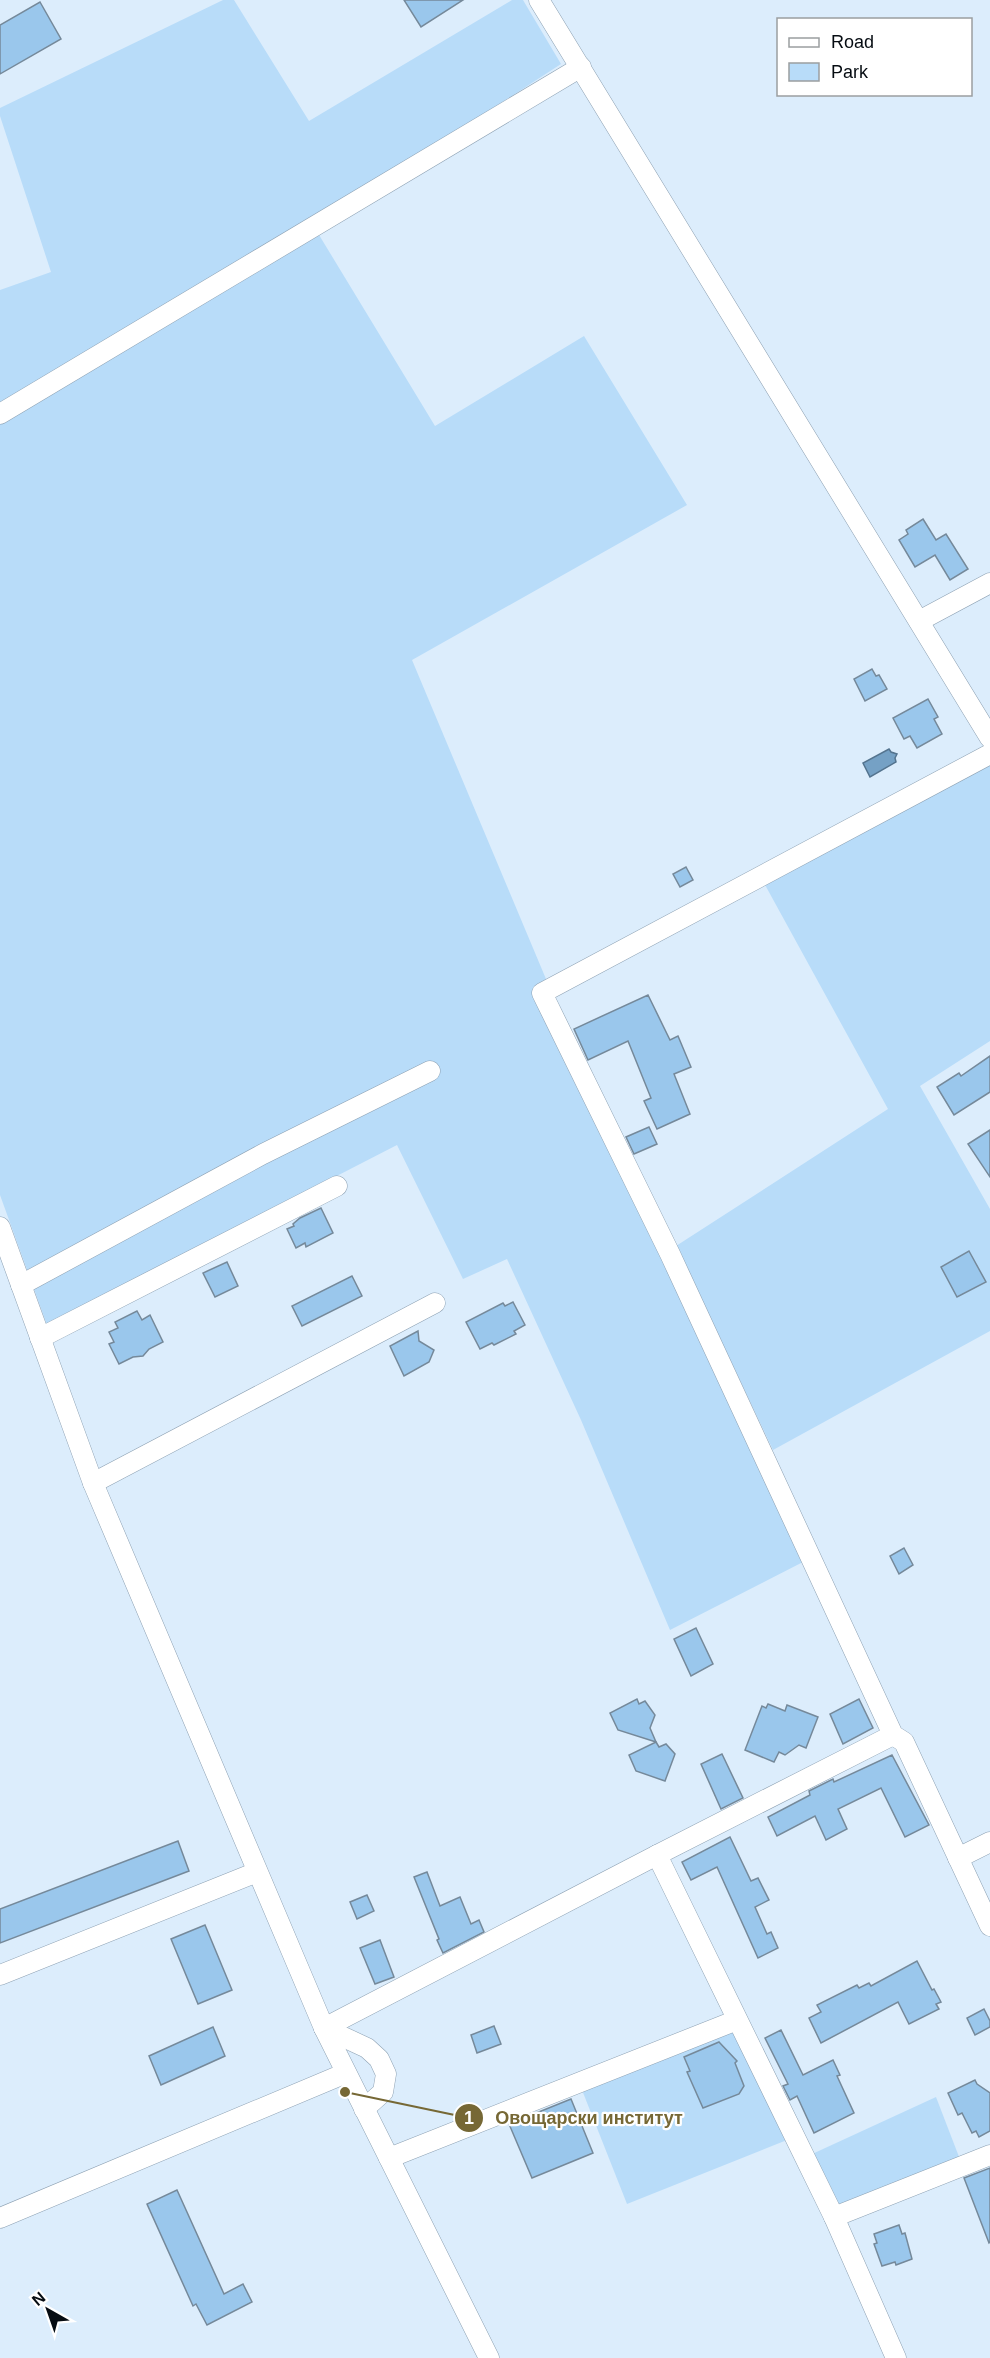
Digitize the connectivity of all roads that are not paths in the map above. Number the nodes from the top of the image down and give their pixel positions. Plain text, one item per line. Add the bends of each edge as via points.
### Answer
1 (540, 0) edge
2 (580, 67) junction
3 (0, 414) edge
4 (990, 583) edge
5 (919, 621) junction
6 (990, 738) edge
7 (990, 754) edge
8 (430, 1071) dead end
9 (337, 1186) dead end
10 (0, 1227) edge
11 (21, 1285) junction
12 (435, 1303) dead end
13 (40, 1338) junction
14 (93, 1484) junction
15 (893, 1735) junction
16 (990, 1842) edge
17 (657, 1855) junction
18 (958, 1858) junction
19 (257, 1872) junction
20 (990, 1926) edge
21 (0, 1975) edge
22 (736, 2020) junction
23 (324, 2028) junction
24 (346, 2073) junction
25 (364, 2109) junction
26 (990, 2155) edge
27 (389, 2158) junction
28 (834, 2217) junction
29 (0, 2218) edge
30 (489, 2358) edge
31 (896, 2358) edge

1 - 2 street
2 - 3 street
2 - 5 street
4 - 5 street
5 - 6 street
7 - 15 street via 542,993 670,1254
8 - 11 street via 263,1154
9 - 13 street
10 - 11 street
11 - 13 street
12 - 14 street
13 - 14 street
14 - 19 street
15 - 17 street
15 - 18 street via 904,1742
16 - 18 street
17 - 22 street
17 - 23 street
18 - 20 street
19 - 21 street
19 - 23 street
22 - 27 street
22 - 28 street
23 - 24 street
23 - 25 street via 367,2048 379,2059 386,2074 383,2092
24 - 25 street
24 - 29 street
25 - 27 street
26 - 28 street
27 - 30 street
28 - 31 street

